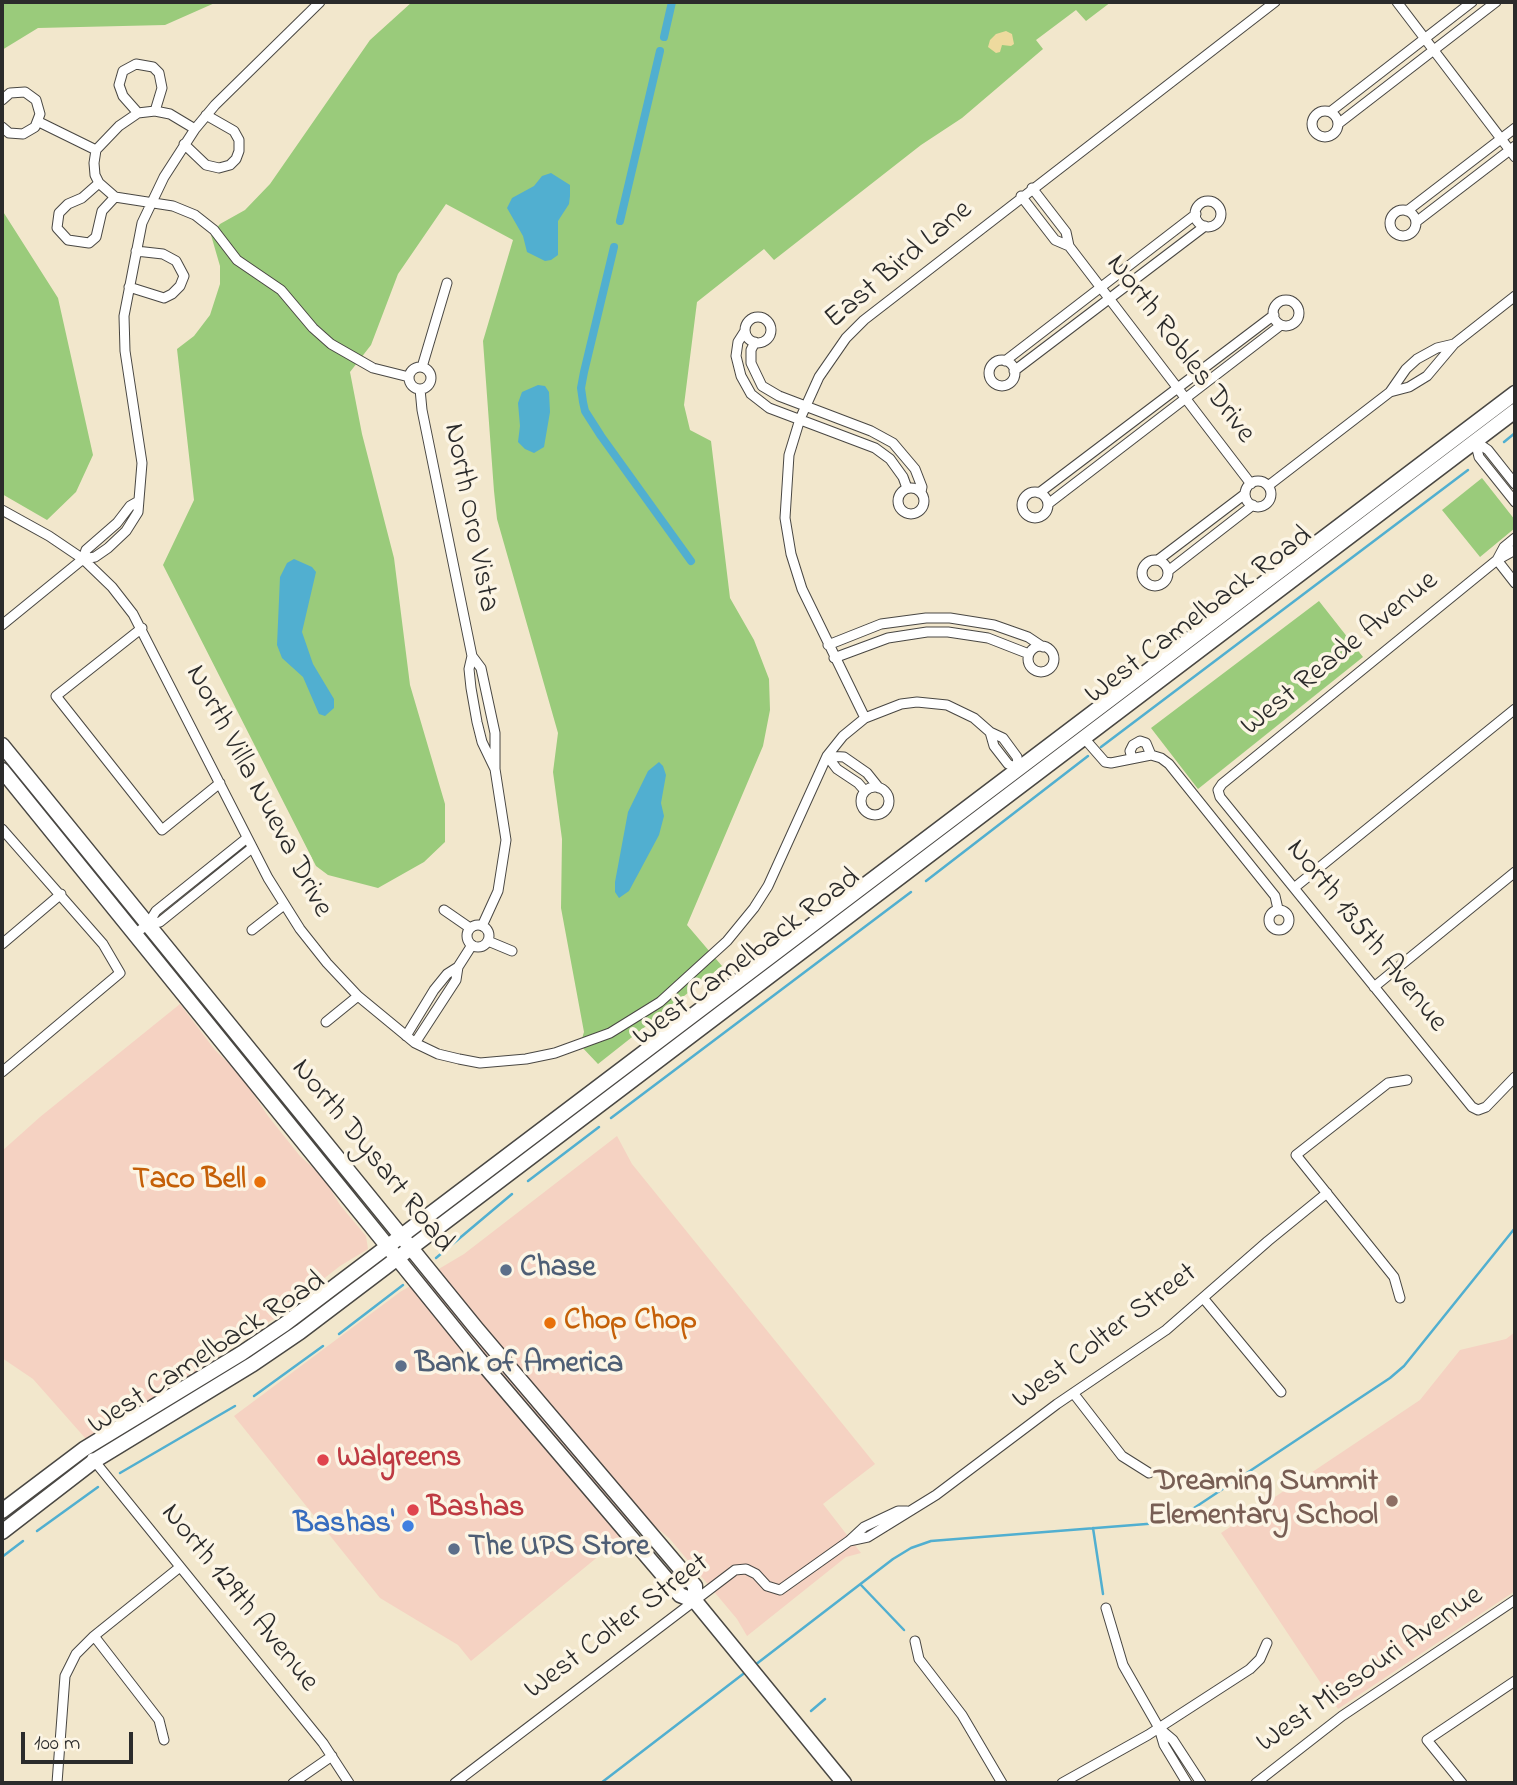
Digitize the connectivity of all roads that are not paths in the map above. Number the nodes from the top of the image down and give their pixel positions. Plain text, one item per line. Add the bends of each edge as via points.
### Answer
1 (1275, 2) edge
2 (1397, 2) edge
3 (1472, 2) edge
4 (1496, 2) edge
5 (321, 3) edge
6 (1483, 6) edge
7 (1425, 38) junction
8 (1433, 50) junction
9 (1370, 81) junction
10 (1379, 92) junction
11 (2, 100) edge
12 (155, 111) junction
13 (1330, 112) junction
14 (138, 113) junction
15 (206, 115) junction
16 (39, 121) junction
17 (1338, 124) junction
18 (2, 127) edge
19 (1515, 128) edge
20 (195, 129) junction
21 (1501, 139) junction
22 (184, 144) junction
23 (96, 150) junction
24 (1513, 151) edge
25 (1449, 179) junction
26 (99, 183) junction
27 (1032, 188) junction
28 (1457, 191) junction
29 (115, 197) junction
30 (1021, 197) junction
31 (151, 204) junction
32 (1407, 211) junction
33 (1196, 214) junction
34 (1416, 222) junction
35 (1205, 226) junction
36 (1069, 246) junction
37 (1153, 248) junction
38 (135, 251) junction
39 (1161, 259) junction
40 (447, 283) dead end
41 (129, 287) junction
42 (1101, 288) junction
43 (1515, 296) edge
44 (1109, 299) junction
45 (1274, 315) junction
46 (1282, 325) junction
47 (1047, 330) junction
48 (745, 331) junction
49 (1055, 340) junction
50 (755, 342) junction
51 (1454, 344) junction
52 (1230, 348) junction
53 (1238, 358) junction
54 (1005, 361) junction
55 (422, 367) junction
56 (1014, 371) junction
57 (754, 373) junction
58 (409, 377) junction
59 (743, 379) junction
60 (1177, 388) junction
61 (420, 389) junction
62 (1390, 392) junction
63 (1515, 393) edge
64 (1185, 399) junction
65 (805, 407) junction
66 (1515, 411) edge
67 (800, 419) junction
68 (864, 428) junction
69 (1124, 429) junction
70 (1470, 436) junction
71 (1133, 439) junction
72 (859, 441) junction
73 (905, 454) junction
74 (1079, 463) junction
75 (893, 464) junction
76 (1087, 474) junction
77 (1251, 484) junction
78 (1515, 484) edge
79 (1268, 486) junction
80 (907, 488) junction
81 (920, 492) junction
82 (1040, 493) junction
83 (1245, 494) junction
84 (1515, 502) edge
85 (1048, 504) junction
86 (1253, 506) junction
87 (2, 510) edge
88 (1202, 527) junction
89 (1211, 538) junction
90 (1514, 544) edge
91 (83, 559) junction
92 (1158, 560) junction
93 (1497, 560) junction
94 (1168, 571) junction
95 (1515, 583) edge
96 (967, 620) junction
97 (891, 622) junction
98 (2, 625) edge
99 (142, 628) junction
100 (965, 634) junction
101 (895, 636) junction
102 (828, 645) junction
103 (1043, 647) junction
104 (1029, 654) junction
105 (472, 656) junction
106 (834, 658) junction
107 (1515, 709) edge
108 (865, 718) junction
109 (1088, 743) junction
110 (2, 745) edge
111 (1151, 755) junction
112 (827, 756) junction
113 (1132, 758) junction
114 (495, 769) junction
115 (2, 770) edge
116 (1023, 774) junction
117 (220, 783) junction
118 (879, 788) junction
119 (1218, 790) joint
120 (865, 792) junction
121 (2, 829) edge
122 (247, 838) junction
123 (252, 848) junction
124 (1515, 872) edge
125 (1294, 888) junction
126 (61, 894) junction
127 (284, 905) junction
128 (1278, 909) dead end
129 (444, 910) dead end
130 (148, 924) junction
131 (482, 926) junction
132 (470, 928) junction
133 (252, 930) dead end
134 (135, 934) junction
135 (488, 941) junction
136 (2, 944) edge
137 (472, 945) junction
138 (512, 951) dead end
139 (458, 967) junction
140 (1374, 987) junction
141 (358, 996) junction
142 (326, 1022) dead end
143 (406, 1035) junction
144 (415, 1043) junction
145 (2, 1072) edge
146 (1515, 1077) edge
147 (1407, 1080) dead end
148 (1327, 1193) junction
149 (406, 1242) junction
150 (392, 1252) junction
151 (1399, 1298) dead end
152 (1204, 1299) junction
153 (1281, 1392) dead end
154 (1073, 1394) junction
155 (553, 1419) junction
156 (540, 1430) junction
157 (85, 1448) junction
158 (94, 1461) junction
159 (1149, 1473) dead end
160 (2, 1511) edge
161 (2, 1532) edge
162 (180, 1567) junction
163 (1515, 1600) edge
164 (695, 1601) junction
165 (1106, 1608) dead end
166 (94, 1636) junction
167 (915, 1641) dead end
168 (1267, 1643) dead end
169 (1515, 1681) edge
170 (1159, 1728) junction
171 (164, 1740) dead end
172 (332, 1756) junction
173 (1188, 1762) junction
174 (1178, 1769) junction
175 (57, 1783) edge
176 (293, 1783) edge
177 (349, 1783) edge
178 (455, 1783) edge
179 (844, 1783) edge
180 (1002, 1783) edge
181 (1062, 1783) edge
182 (1187, 1783) edge
183 (1201, 1783) edge
184 (1256, 1783) edge
185 (1462, 1783) edge

1 - 27 street, East Bird Lane
2 - 7 street
3 - 7 street
4 - 6 street
5 - 15 street
6 - 8 street
7 - 8 street
7 - 9 street
8 - 10 street
8 - 21 street
9 - 10 street
9 - 13 street
10 - 17 street
11 - 16 street via 17,91 31,95 40,107
12 - 14 street
12 - 14 street via 162,88 159,73 136,64 123,71 119,85
12 - 20 street
13 - 17 street
13 - 17 street via 1315,117 1316,132 1328,136
14 - 23 street
15 - 20 street
15 - 22 street via 234,131 239,140 236,159 219,168 206,164
16 - 18 street via 23,134
16 - 23 street
19 - 21 street
20 - 22 street
21 - 24 street
21 - 25 street
22 - 31 street
23 - 26 street
24 - 28 street
25 - 28 street
25 - 32 street
26 - 29 street
26 - 29 street via 59,213 57,228 68,240 89,243 96,237 102,211
27 - 30 street, East Bird Lane
27 - 36 street, North Robles Drive via 1066,232
28 - 34 street
29 - 31 street
30 - 36 street, North Robles Drive via 1055,240
30 - 65 street, East Bird Lane via 853,330 823,370
31 - 38 street
31 - 58 street via 181,209 206,222 233,256 274,284 313,328 339,349 373,368
32 - 34 street
32 - 34 street via 1392,216 1392,229 1405,236
33 - 35 street
33 - 35 street via 1205,201 1217,204 1219,220
33 - 37 street
35 - 39 street
36 - 42 street, North Robles Drive
37 - 39 street
37 - 42 street
38 - 41 street
38 - 41 street via 163,254 176,261 184,276 180,286 163,298
39 - 44 street
40 - 55 street
41 - 91 street via 125,351 142,463 138,512 126,531 95,557
42 - 44 street, North Robles Drive
42 - 47 street
43 - 51 street
44 - 49 street
44 - 60 street, North Robles Drive
45 - 46 street
45 - 46 street via 1281,301 1296,305 1297,320
45 - 52 street
46 - 53 street
47 - 49 street
47 - 54 street
48 - 50 street
48 - 50 street via 751,319 766,320 771,328 768,337
48 - 59 street via 736,356
49 - 56 street
50 - 57 street via 750,356
51 - 62 street via 1427,376
51 - 62 street via 1417,359
52 - 53 street
52 - 60 street
53 - 64 street
54 - 56 street
54 - 56 street via 991,366 992,382 1007,385
55 - 58 street via 412,370
55 - 61 street via 428,369 431,380
57 - 59 street
57 - 65 street via 770,392
58 - 61 street
59 - 67 street via 761,403
60 - 64 street, North Robles Drive
60 - 69 street
61 - 105 street, North Oro Vista
62 - 79 street
63 - 70 main road, West Camelback Road
64 - 71 street
64 - 77 street, North Robles Drive
65 - 67 street, East Bird Lane
65 - 68 street
66 - 70 main road, West Camelback Road
67 - 72 street
67 - 102 street, East Bird Lane via 789,455 785,518 795,571
68 - 72 street
68 - 73 street
69 - 71 street
69 - 74 street
70 - 78 street via 1488,450
70 - 84 street via 1479,457
70 - 109 main road, West Camelback Road
70 - 116 main road, West Camelback Road
71 - 76 street
72 - 75 street
73 - 75 street
73 - 81 street via 920,480
74 - 76 street
74 - 82 street
75 - 80 street
76 - 85 street
77 - 79 street
77 - 83 street
79 - 86 street via 1267,503
80 - 81 street
80 - 81 street via 898,502 906,512 921,508
82 - 85 street
82 - 85 street via 1025,498 1026,513 1040,517
83 - 86 street
83 - 88 street
86 - 89 street
87 - 91 street, North Villa Nueva Drive
88 - 89 street
88 - 92 street
89 - 94 street
90 - 93 street, West Reade Avenue
91 - 98 street
91 - 99 street, North Villa Nueva Drive via 112,587
92 - 94 street
92 - 94 street via 1144,566 1146,581 1160,584
93 - 95 street
93 - 119 street, West Reade Avenue
96 - 97 street
96 - 100 street
96 - 103 street via 1012,631
97 - 101 street
97 - 102 street
99 - 117 street, North Villa Nueva Drive
99 - 117 street via 56,696 162,830
100 - 101 street
100 - 104 street
101 - 106 street
102 - 106 street, East Bird Lane
103 - 104 street
103 - 104 street via 1053,654 1049,669 1033,669
105 - 114 street, North Oro Vista via 477,722
105 - 114 street, North Oro Vista via 481,668 495,733
106 - 108 street, East Bird Lane
107 - 125 street
108 - 112 street, North Villa Nueva Drive
108 - 116 street, North Villa Nueva Drive via 901,704 932,703 961,711 990,732 1008,764
109 - 113 street via 1099,758 1111,763
109 - 116 main road, West Camelback Road
110 - 130 main road, North Dysart Road
111 - 113 street
111 - 113 street via 1140,741 1130,751
111 - 128 street via 1169,764 1275,896
112 - 118 street via 844,757
112 - 120 street
112 - 144 street, North Villa Nueva Drive via 754,908 727,941 660,1002 610,1033 526,1059 480,1063 438,1054
114 - 131 street, North Oro Vista via 506,840 498,891
115 - 134 main road, North Dysart Road
116 - 149 main road, West Camelback Road
117 - 122 street, North Villa Nueva Drive
118 - 120 street
118 - 120 street via 889,802 878,815 863,808
119 - 125 street, North 135th Avenue
121 - 126 street
122 - 123 street, North Villa Nueva Drive
122 - 130 street via 156,911
123 - 127 street, North Villa Nueva Drive
123 - 130 street via 160,922
124 - 140 street
125 - 140 street, North 135th Avenue
126 - 136 street
126 - 145 street via 103,944 120,973
127 - 133 street
127 - 141 street, North Villa Nueva Drive via 320,955
129 - 132 street
130 - 134 street
130 - 149 main road, North Dysart Road
131 - 132 street
131 - 135 street via 489,934
132 - 137 street
134 - 150 main road, North Dysart Road
135 - 137 street
135 - 138 street
137 - 139 street
139 - 143 street via 434,990
139 - 144 street via 456,980
140 - 146 street, North 135th Avenue via 1472,1107 1486,1107
141 - 142 street
141 - 143 street, North Villa Nueva Drive
143 - 144 street, North Villa Nueva Drive
147 - 148 street via 1388,1083 1296,1155
148 - 151 street via 1395,1277
148 - 152 street, West Colter Street
149 - 150 main road, West Camelback Road
149 - 155 main road, North Dysart Road
150 - 156 main road, North Dysart Road
150 - 157 main road, West Camelback Road via 255,1345
150 - 158 main road, West Camelback Road via 275,1350
152 - 153 street
152 - 154 street, West Colter Street
154 - 159 street via 1122,1456
154 - 164 street, West Colter Street via 936,1495 868,1537 849,1541 780,1590 746,1569 735,1570
155 - 156 main road
155 - 164 main road, North Dysart Road via 695,1586
156 - 164 main road, North Dysart Road via 680,1595
157 - 158 street, North 129th Avenue
157 - 160 main road, West Camelback Road
158 - 161 main road, West Camelback Road
158 - 162 street, North 129th Avenue
162 - 166 street
162 - 172 street, North 129th Avenue
163 - 184 street, West Missouri Avenue via 1349,1712
164 - 178 street, West Colter Street
164 - 179 main road, North Dysart Road
165 - 170 street via 1123,1665
166 - 171 street via 159,1720
166 - 175 street via 76,1654 65,1676
167 - 180 street via 919,1659 962,1715
168 - 170 street via 1250,1669
169 - 185 street via 1427,1740
170 - 173 street
170 - 174 street
170 - 181 street
172 - 176 street
172 - 177 street, North 129th Avenue
173 - 174 street
173 - 183 street
174 - 182 street

